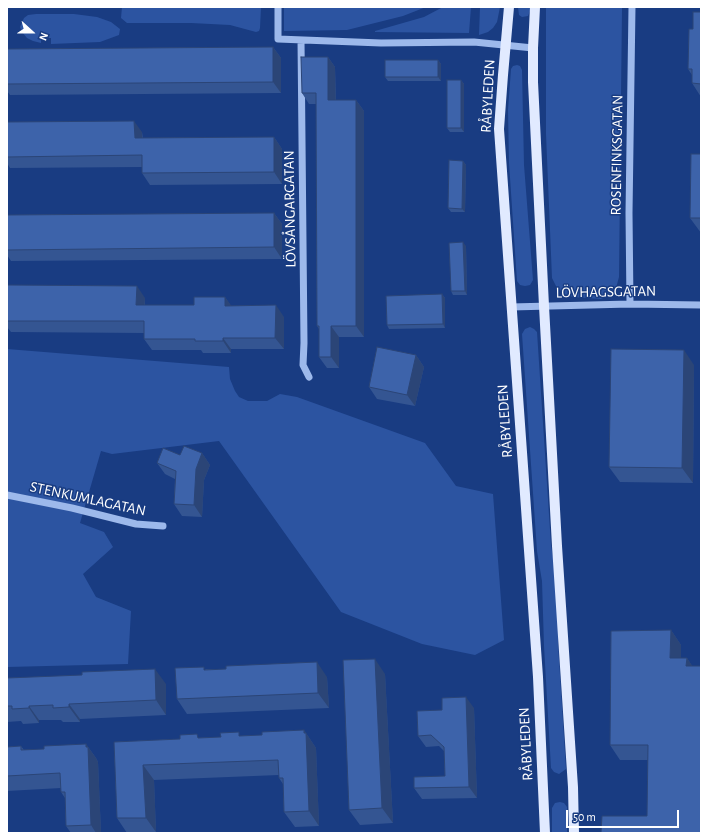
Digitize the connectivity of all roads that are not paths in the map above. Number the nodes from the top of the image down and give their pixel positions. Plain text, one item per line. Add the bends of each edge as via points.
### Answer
1 (278, 7) edge
2 (509, 7) edge
3 (534, 7) edge
4 (632, 7) edge
5 (301, 40) junction
6 (506, 45) junction
7 (533, 48) junction
8 (630, 304) junction
9 (701, 305) edge
10 (544, 306) junction
11 (511, 307) junction
12 (309, 377) dead end
13 (7, 495) edge
14 (164, 526) dead end
15 (545, 833) edge
16 (574, 833) edge

1 - 5 street via 278,39
2 - 6 main road, RÅBYLEDEN
3 - 7 main road
4 - 8 street, ROSENFINKSGATAN
5 - 6 street via 381,43 474,42
5 - 12 street, LÖVSÅNGARGATAN via 303,365
6 - 7 street
6 - 11 main road, RÅBYLEDEN via 499,129
7 - 10 main road
8 - 9 street, LÖVHAGSGATAN
8 - 10 street, LÖVHAGSGATAN
10 - 11 street, LÖVHAGSGATAN
10 - 16 main road
11 - 15 main road, RÅBYLEDEN via 538,677
13 - 14 street, STENKUMLAGATAN via 136,524

